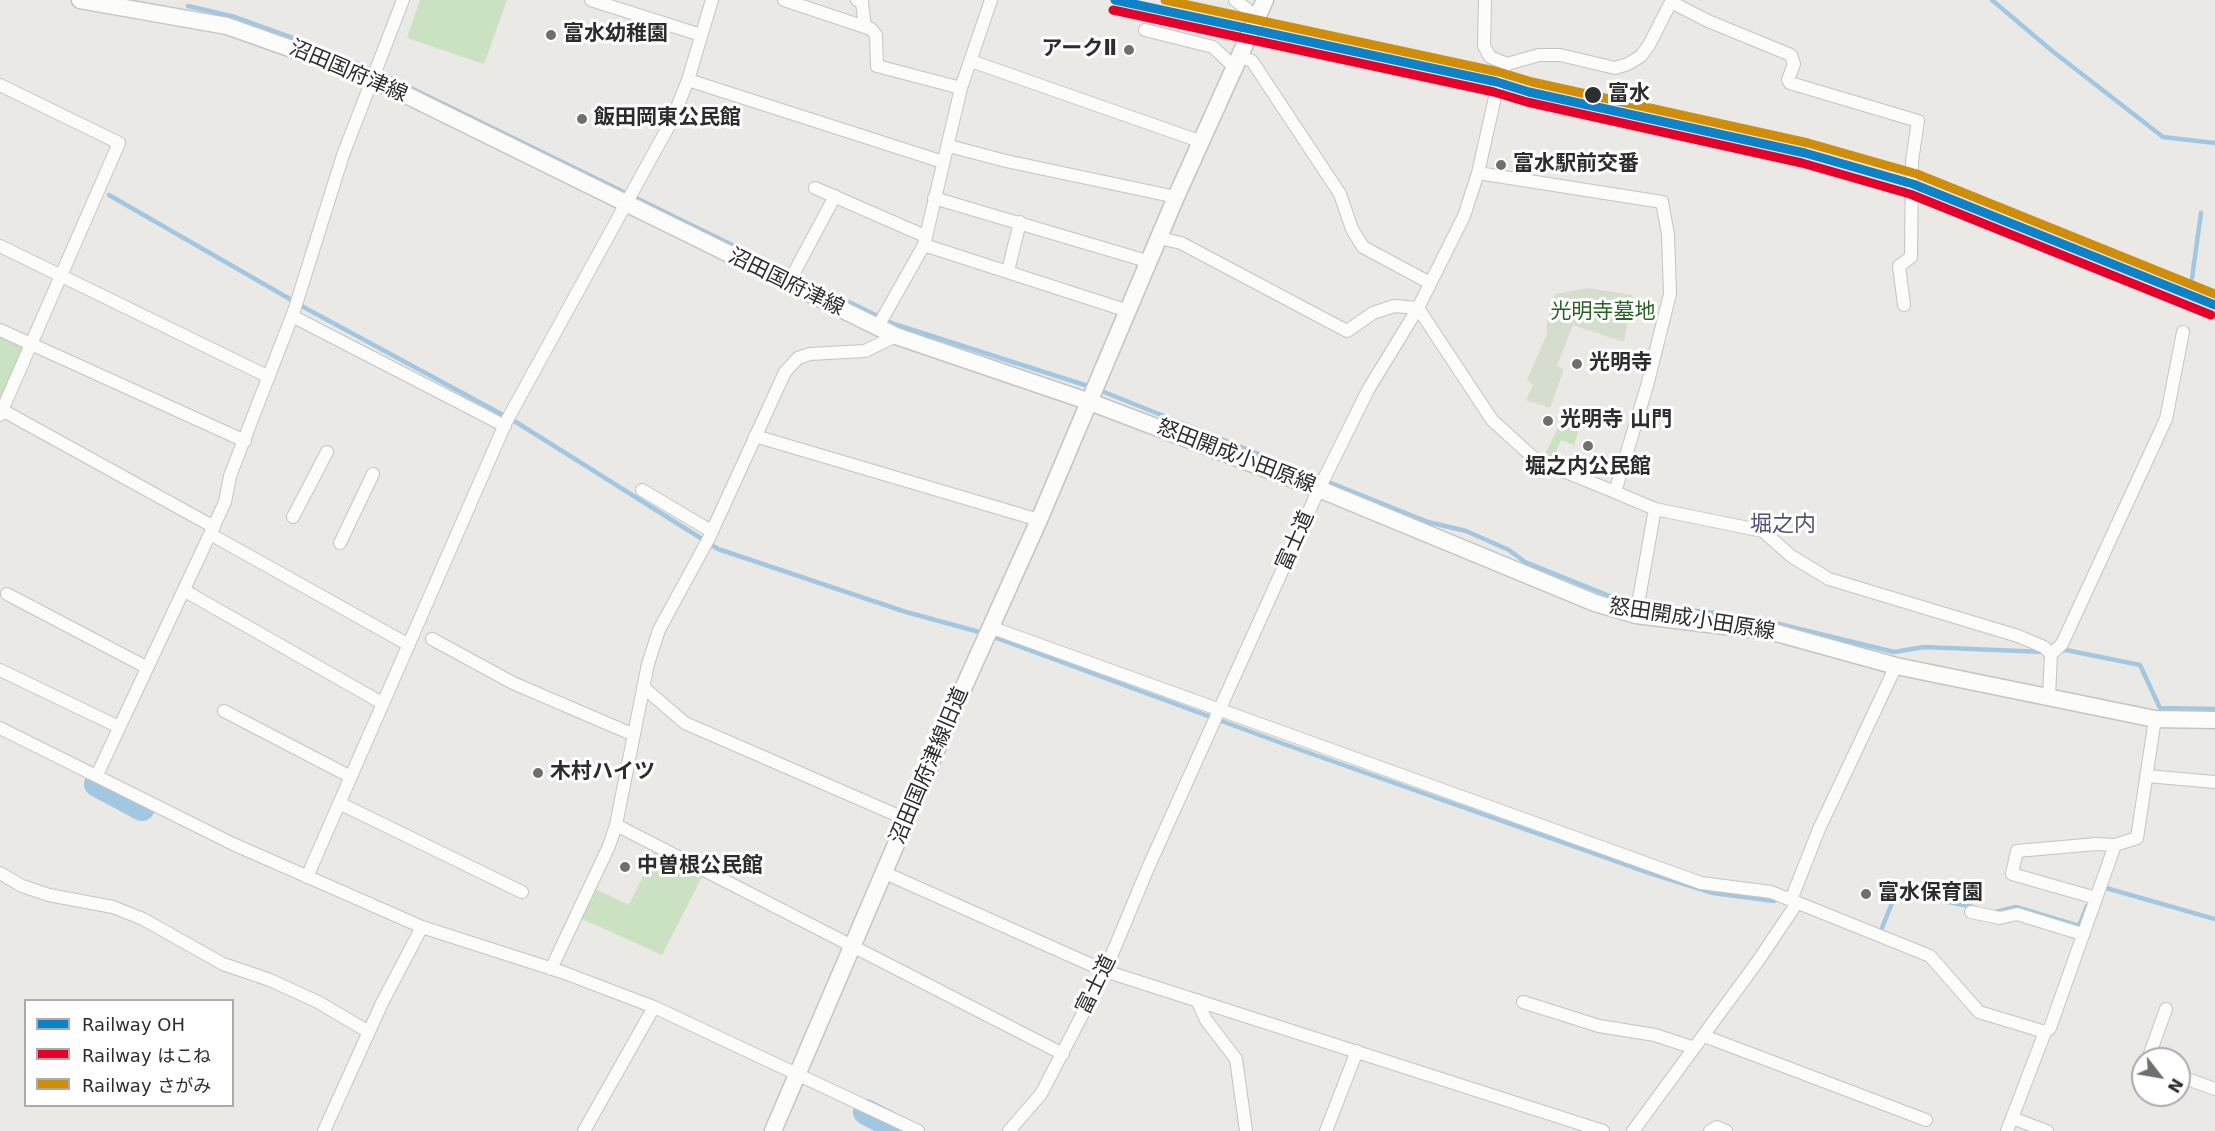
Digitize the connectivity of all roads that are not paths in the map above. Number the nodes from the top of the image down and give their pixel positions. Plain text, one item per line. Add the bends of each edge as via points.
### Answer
1 (80, 0) edge
2 (403, 0) edge
3 (591, 0) edge
4 (712, 0) edge
5 (784, 0) edge
6 (857, 0) edge
7 (991, 0) edge
8 (1235, 0) edge
9 (1265, 0) edge
10 (1485, 0) edge
11 (1671, 1) edge
12 (160, 6) edge
13 (1257, 17) junction
14 (865, 27) junction
15 (1145, 30) dead end
16 (701, 35) junction
17 (971, 61) junction
18 (1236, 61) junction
19 (1507, 64) junction
20 (373, 80) junction
21 (688, 80) junction
22 (0, 85) edge
23 (961, 88) junction
24 (1202, 142) junction
25 (949, 146) junction
26 (943, 162) junction
27 (1478, 172) junction
28 (814, 188) dead end
29 (835, 196) junction
30 (1176, 197) junction
31 (934, 198) junction
32 (626, 204) junction
33 (1020, 222) junction
34 (1159, 238) junction
35 (925, 240) junction
36 (0, 246) edge
37 (1150, 262) junction
38 (1008, 271) junction
39 (61, 276) junction
40 (1430, 283) junction
41 (788, 284) junction
42 (1904, 305) dead end
43 (1418, 308) junction
44 (1128, 310) junction
45 (293, 314) junction
46 (878, 328) junction
47 (0, 330) edge
48 (2183, 333) dead end
49 (896, 336) junction
50 (30, 343) junction
51 (269, 377) junction
52 (1090, 402) junction
53 (1, 413) edge
54 (507, 420) junction
55 (755, 436) junction
56 (245, 441) junction
57 (327, 452) dead end
58 (373, 474) dead end
59 (1320, 488) junction
60 (642, 490) dead end
61 (1615, 492) junction
62 (1655, 508) junction
63 (293, 517) dead end
64 (1039, 520) junction
65 (212, 531) junction
66 (708, 538) junction
67 (340, 543) dead end
68 (185, 591) junction
69 (7, 594) dead end
70 (1636, 614) junction
71 (987, 635) junction
72 (432, 639) dead end
73 (409, 645) junction
74 (2050, 654) junction
75 (1896, 666) junction
76 (146, 667) junction
77 (0, 670) edge
78 (643, 687) junction
79 (2049, 697) junction
80 (382, 703) junction
81 (224, 711) dead end
82 (1217, 715) junction
83 (2155, 719) junction
84 (2215, 720) edge
85 (119, 727) junction
86 (0, 728) edge
87 (634, 735) junction
88 (97, 774) junction
89 (2147, 776) junction
90 (351, 777) junction
91 (2215, 782) edge
92 (339, 803) junction
93 (908, 820) junction
94 (616, 825) junction
95 (2115, 845) junction
96 (0, 873) edge
97 (885, 873) junction
98 (307, 877) junction
99 (522, 892) dead end
100 (2096, 898) junction
101 (1794, 902) junction
102 (1971, 912) dead end
103 (422, 927) junction
104 (2082, 934) junction
105 (854, 947) junction
106 (551, 969) junction
107 (1105, 971) junction
108 (1197, 1000) junction
109 (1523, 1002) dead end
110 (654, 1007) junction
111 (2166, 1009) dead end
112 (369, 1032) junction
113 (2044, 1032) junction
114 (1704, 1036) junction
115 (1694, 1047) junction
116 (2152, 1047) edge
117 (1357, 1051) junction
118 (1063, 1054) junction
119 (799, 1074) junction
120 (2191, 1080) edge
121 (2215, 1089) edge
122 (2012, 1118) junction
123 (1926, 1120) dead end
124 (324, 1131) edge
125 (584, 1131) edge
126 (773, 1131) edge
127 (918, 1131) edge
128 (1009, 1131) edge
129 (1246, 1131) edge
130 (1326, 1131) edge
131 (1603, 1131) edge
132 (1633, 1131) edge
133 (1710, 1131) edge
134 (1726, 1131) edge
135 (2007, 1131) edge
136 (2048, 1131) edge

1 - 12 main road, 沼田国府津線
2 - 20 street
3 - 16 street
4 - 16 street
5 - 14 street
6 - 14 street via 862,2
7 - 17 street
8 - 13 street
9 - 13 main road
10 - 19 street via 1484,46 1490,57
11 - 19 street via 1649,45 1628,64 1615,68 1560,55 1539,55
11 - 42 street via 1708,21 1791,55 1794,64 1790,83 1918,121 1912,161 1911,256 1899,267
12 - 20 main road, 沼田国府津線 via 248,32
13 - 18 main road
14 - 23 street via 876,35 877,66
15 - 18 street via 1213,47
16 - 21 street
17 - 23 street
17 - 24 street
18 - 24 main road
18 - 40 street via 1252,61 1340,194 1363,247
19 - 27 street, 富士道 via 1497,82
20 - 32 main road, 沼田国府津線
20 - 45 street via 344,155
21 - 26 street
21 - 32 street via 672,120
22 - 39 street via 119,143
23 - 25 street
24 - 30 main road
25 - 26 street
25 - 30 street
26 - 31 street
27 - 40 street, 富士道 via 1464,216
27 - 61 street via 1662,201 1668,234 1670,294
28 - 29 street
29 - 35 street
29 - 41 street
30 - 34 main road
31 - 33 street
31 - 35 street
32 - 41 main road, 沼田国府津線
32 - 54 street
33 - 37 street
33 - 38 street
34 - 37 main road
34 - 43 street via 1181,243 1347,331 1373,313 1394,306
35 - 38 street
35 - 46 street
36 - 39 street
37 - 44 main road
38 - 44 street
39 - 50 street
39 - 51 street
40 - 43 street, 富士道
41 - 46 main road, 沼田国府津線
43 - 59 street, 富士道 via 1368,390
43 - 61 street via 1492,420 1536,460
44 - 52 main road
45 - 51 street
45 - 54 street
46 - 49 main road, 沼田国府津線
47 - 50 street
48 - 74 street via 2166,418 2062,644
49 - 52 main road, 沼田国府津線
49 - 55 street via 865,351 798,358 785,372
50 - 53 street
50 - 56 street
51 - 56 street
52 - 59 main road, 怒田開成小田原線
52 - 64 main road, 沼田国府津線旧道
53 - 65 street
54 - 73 street
55 - 64 street
55 - 66 street
56 - 65 street
57 - 63 street
58 - 67 street
59 - 70 main road, 怒田開成小田原線 via 1595,603
59 - 82 street, 富士道
60 - 66 street
61 - 62 street
62 - 70 street
62 - 74 street via 1763,531 1791,556 1829,579 2018,636 2044,647
64 - 71 main road, 沼田国府津線旧道
65 - 68 street
65 - 73 street
66 - 78 street via 659,630
68 - 76 street
68 - 80 street
69 - 76 street
70 - 75 main road, 怒田開成小田原線 via 1773,632
71 - 82 street
71 - 93 main road, 沼田国府津線旧道
72 - 87 street via 513,683
73 - 80 street
74 - 79 street
75 - 79 main road, 怒田開成小田原線
75 - 101 street via 1819,829
76 - 85 street
77 - 85 street
78 - 87 street
78 - 93 street via 685,723
79 - 83 main road, 怒田開成小田原線
80 - 90 street
81 - 90 street
82 - 101 street via 1701,883 1771,892
82 - 107 street, 富士道
83 - 84 main road, 怒田開成小田原線
83 - 89 street
85 - 88 street
86 - 88 street
87 - 94 street
88 - 98 street via 232,844
89 - 91 street
89 - 95 street via 2137,838
90 - 92 street
92 - 98 street
92 - 99 street
93 - 97 main road, 沼田国府津線旧道
94 - 105 street
94 - 106 street
95 - 100 street
95 - 100 street via 2017,851 2012,874
96 - 112 street via 49,895 113,907 143,919 223,964 308,997
97 - 105 main road, 沼田国府津線旧道
97 - 107 street
98 - 103 street
100 - 104 street
101 - 113 street via 1930,956 1979,1012
101 - 114 street
102 - 104 street via 2000,918 2017,914
103 - 106 street
103 - 112 street
104 - 113 street via 2050,1028
105 - 118 street
105 - 119 main road, 沼田国府津線旧道
106 - 110 street
107 - 108 street
107 - 118 street, 富士道
108 - 117 street
108 - 129 street via 1206,1020 1236,1059
109 - 115 street via 1599,1026 1655,1035
110 - 119 street
110 - 125 street
111 - 116 street
112 - 124 street
113 - 122 street
114 - 115 street
114 - 123 street
115 - 132 street
117 - 130 street
117 - 131 street
118 - 128 street, 富士道 via 1041,1094
119 - 126 main road, 沼田国府津線旧道
119 - 127 street
120 - 121 street
122 - 135 street
122 - 136 street
133 - 134 street via 1716,1127

